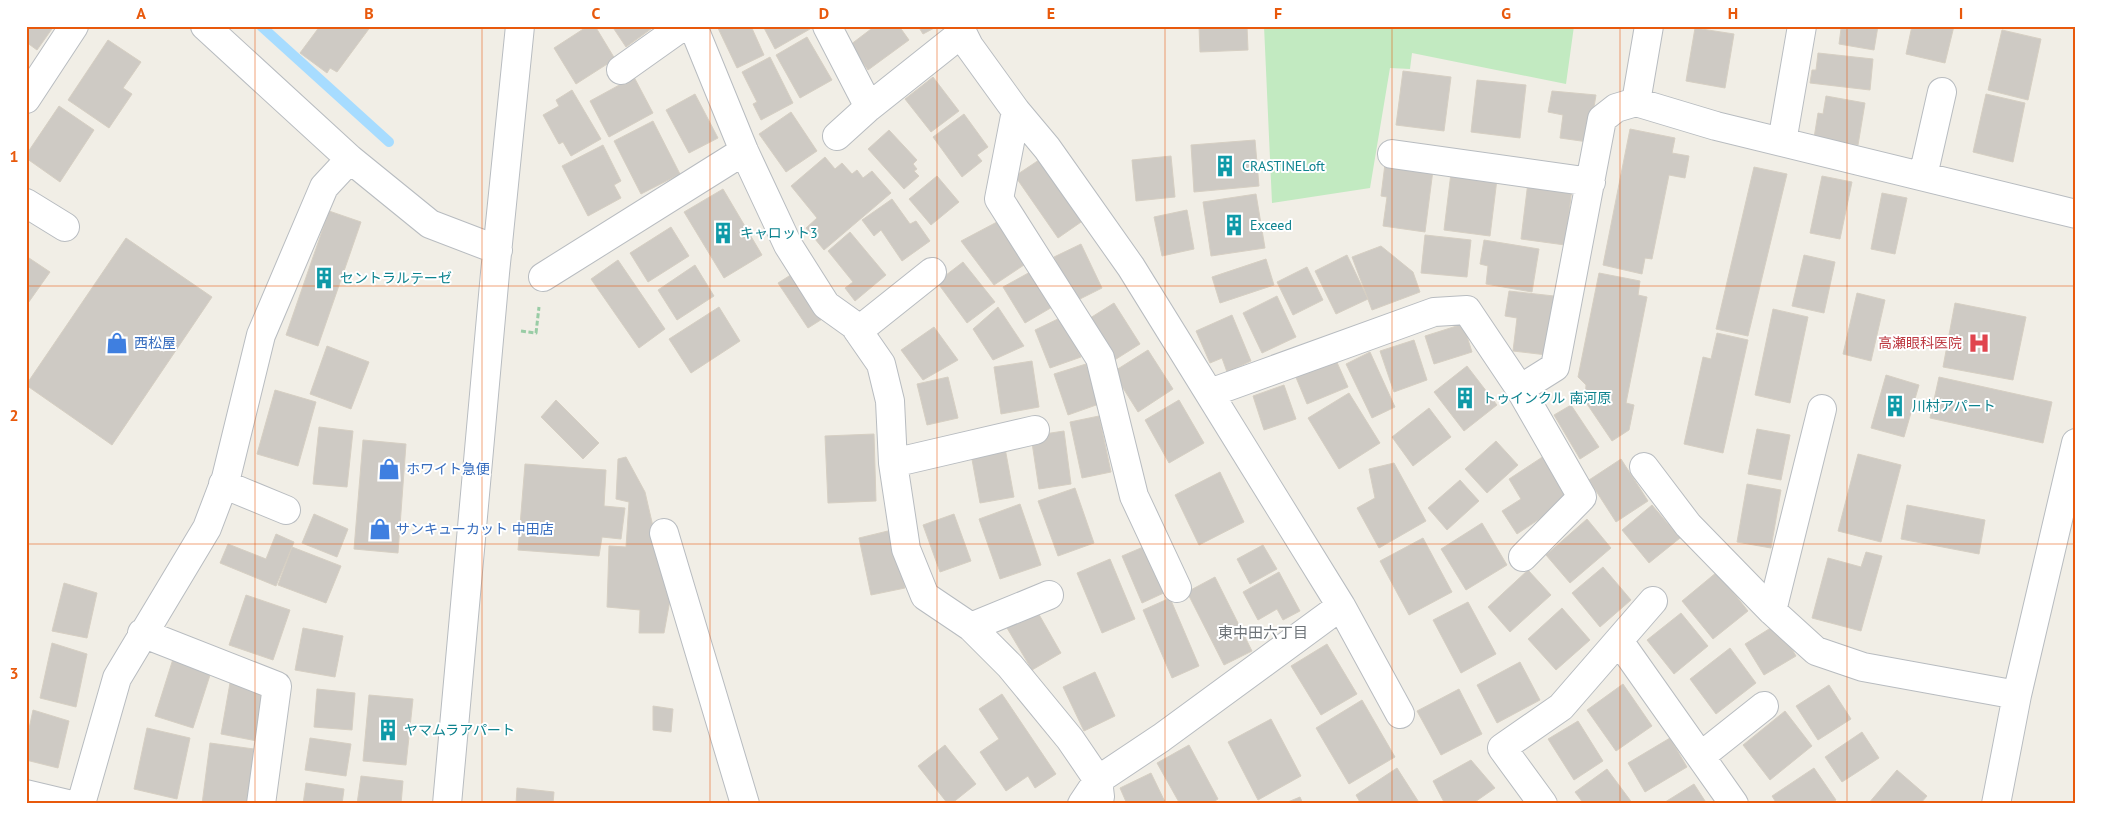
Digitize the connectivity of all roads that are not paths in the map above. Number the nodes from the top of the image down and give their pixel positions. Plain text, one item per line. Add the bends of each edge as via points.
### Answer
1 (74, 26) edge
2 (205, 26) edge
3 (520, 26) edge
4 (684, 26) edge
5 (693, 26) edge
6 (827, 26) edge
7 (1649, 26) edge
8 (1802, 26) edge
9 (961, 29) edge
10 (621, 70) dead end
11 (1942, 92) dead end
12 (26, 100) edge
13 (1636, 102) junction
14 (869, 107) junction
15 (1016, 111) junction
16 (837, 136) dead end
17 (1782, 142) junction
18 (744, 151) junction
19 (1392, 154) dead end
20 (350, 159) junction
21 (1923, 176) junction
22 (1591, 182) junction
23 (26, 203) edge
24 (2076, 214) edge
25 (64, 227) dead end
26 (498, 250) junction
27 (932, 272) dead end
28 (543, 277) road end
29 (858, 331) junction
30 (1520, 389) junction
31 (1210, 393) junction
32 (1822, 409) dead end
33 (1035, 430) dead end
34 (2076, 443) edge
35 (893, 463) junction
36 (1644, 468) dead end
37 (223, 484) junction
38 (286, 510) dead end
39 (664, 533) dead end
40 (1523, 557) dead end
41 (1177, 588) dead end
42 (1049, 595) dead end
43 (1653, 601) dead end
44 (1341, 606) junction
45 (1772, 611) junction
46 (971, 627) junction
47 (142, 633) junction
48 (1619, 641) junction
49 (2017, 695) junction
50 (1764, 706) dead end
51 (1400, 714) dead end
52 (1700, 756) junction
53 (1099, 792) edge
54 (26, 794) edge
55 (68, 804) edge
56 (81, 804) edge
57 (261, 804) edge
58 (447, 804) edge
59 (746, 804) edge
60 (1082, 804) edge
61 (1543, 804) edge
62 (1734, 804) edge
63 (1996, 804) edge

1 - 12 street
2 - 20 street
3 - 26 street
4 - 10 street
5 - 18 street
6 - 14 street
7 - 13 street
8 - 17 street
9 - 14 street
9 - 15 street via 968,46
11 - 21 street
13 - 17 street
13 - 22 street via 1616,108 1602,118
14 - 16 street
15 - 31 street via 1131,267
15 - 41 street via 999,199 1100,358 1134,496
17 - 21 street
18 - 28 street
18 - 29 street via 788,245 826,305
19 - 22 street
20 - 26 street via 430,224
20 - 37 street via 324,187 261,335
21 - 24 street
22 - 30 street via 1555,367
23 - 25 street
26 - 58 street
27 - 29 street
29 - 35 street via 881,364 890,400
30 - 31 street via 1467,310 1434,312
30 - 40 street via 1582,497
31 - 44 street
32 - 45 street
33 - 35 street
34 - 49 street
35 - 46 street via 906,549 925,596
36 - 45 street via 1688,525
37 - 38 street
37 - 47 street via 207,528
39 - 59 street
42 - 46 street
43 - 48 street
44 - 51 street
44 - 53 street via 1161,738
45 - 49 street via 1816,650 1863,667
46 - 53 street via 1010,666 1070,739
47 - 56 street via 117,678
47 - 57 street via 277,686
48 - 52 street
48 - 61 street via 1561,707 1502,748
49 - 63 street
50 - 52 street
52 - 62 street
53 - 60 street
54 - 55 street

